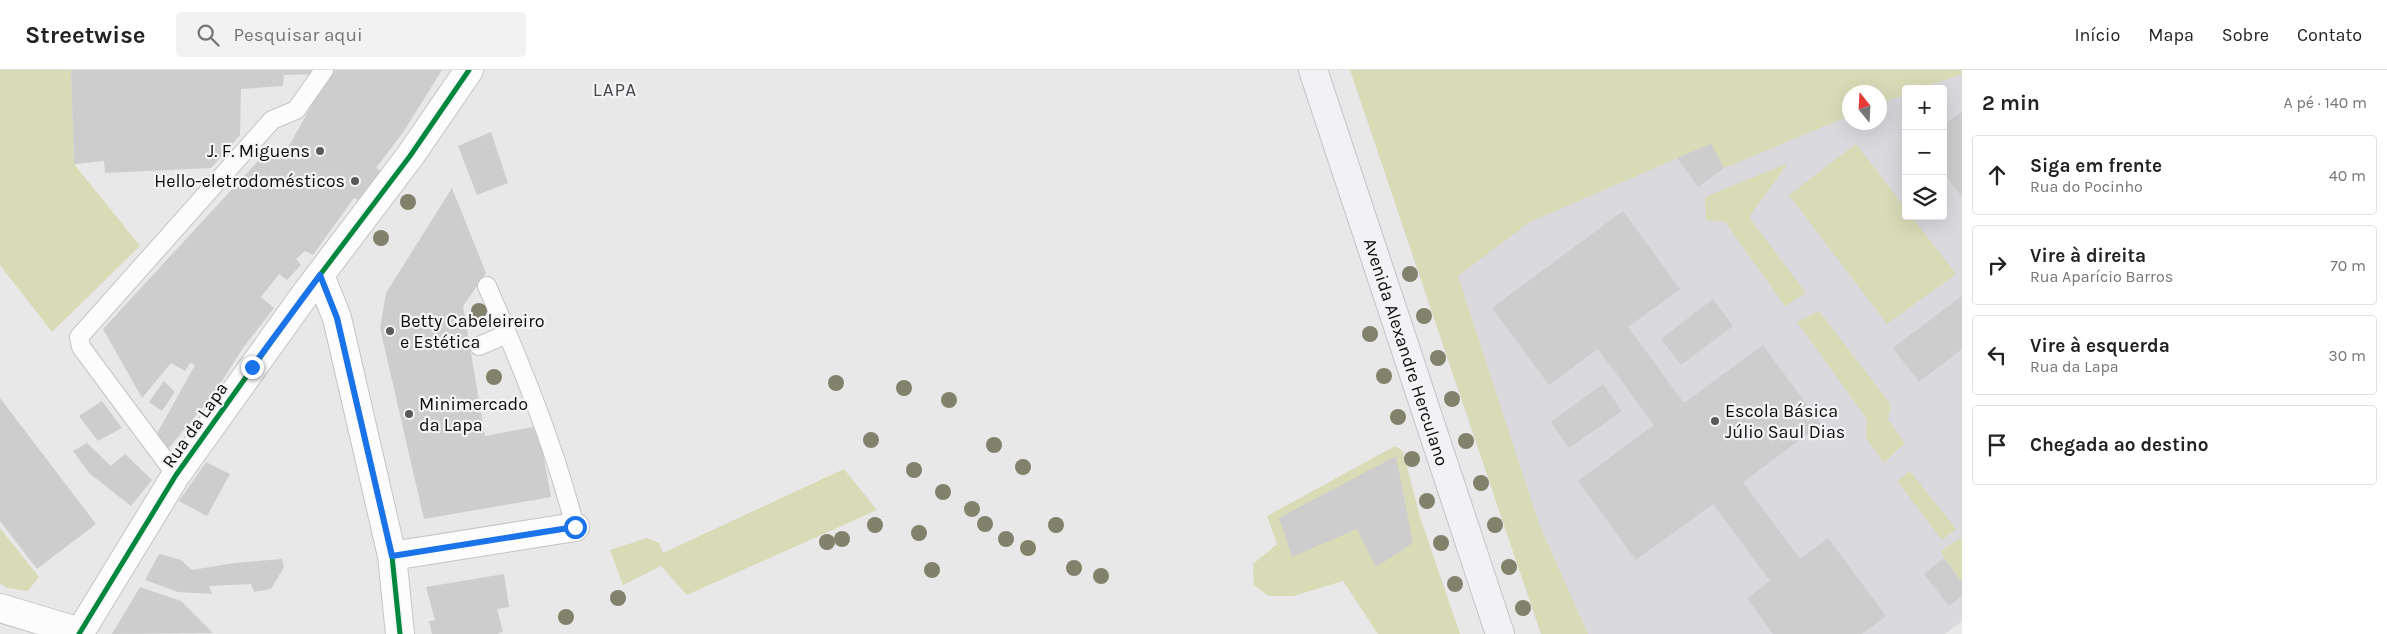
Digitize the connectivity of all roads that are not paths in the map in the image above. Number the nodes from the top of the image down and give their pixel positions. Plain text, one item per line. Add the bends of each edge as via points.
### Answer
1 (324, 70) edge
2 (468, 70) edge
3 (1313, 70) edge
4 (320, 275) junction
5 (486, 286) dead end
6 (507, 334) junction
7 (479, 346) dead end
8 (176, 475) junction
9 (575, 527) joint
10 (392, 556) junction
11 (0, 608) edge
12 (80, 633) edge
13 (400, 634) edge
14 (1500, 634) edge

1 - 8 lane via 296,110 272,120 79,337 81,347
2 - 4 street, Rua da Lapa via 410,156
3 - 14 main road, Avenida Alexandre Herculano
4 - 8 street, Rua da Lapa
4 - 10 street via 337,318
5 - 6 lane
6 - 7 lane
6 - 9 lane via 544,427
8 - 12 street, Rua da Lapa
9 - 10 street
10 - 13 street
11 - 12 street

